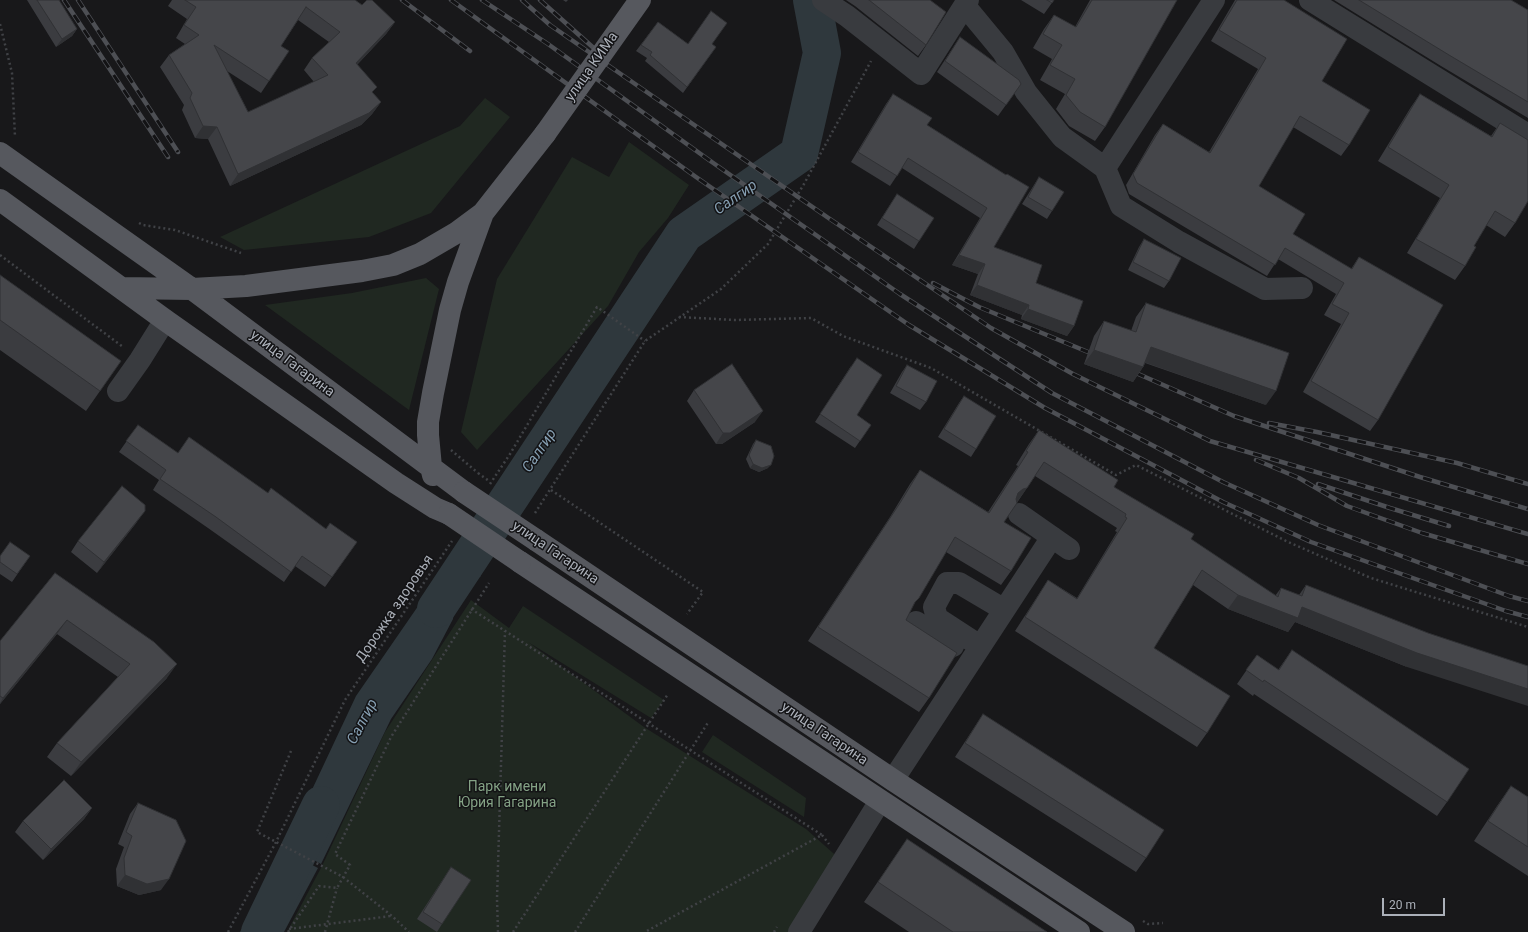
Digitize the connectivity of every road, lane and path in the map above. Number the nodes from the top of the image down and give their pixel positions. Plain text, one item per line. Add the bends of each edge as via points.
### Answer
1 (640, 0) edge
2 (823, 0) edge
3 (1214, 0) edge
4 (1310, 0) edge
5 (967, 3) edge
6 (0, 24) edge
7 (881, 43) junction
8 (1528, 134) edge
9 (21, 141) dead end
10 (0, 153) edge
11 (1105, 168) junction
12 (0, 200) edge
13 (483, 213) junction
14 (133, 221) dead end
15 (241, 254) dead end
16 (0, 255) edge
17 (122, 288) junction
18 (1302, 288) dead end
19 (192, 289) junction
20 (679, 317) junction
21 (165, 320) junction
22 (645, 341) junction
23 (140, 360) junction
24 (118, 391) edge
25 (448, 448) dead end
26 (431, 467) junction
27 (478, 473) dead end
28 (489, 486) dead end
29 (551, 490) junction
30 (449, 514) junction
31 (535, 514) dead end
32 (1019, 514) edge
33 (455, 537) dead end
34 (489, 583) dead end
35 (471, 609) junction
36 (1003, 609) junction
37 (687, 614) dead end
38 (916, 622) edge
39 (1528, 626) edge
40 (504, 631) junction
41 (976, 652) junction
42 (668, 694) dead end
43 (709, 721) dead end
44 (648, 723) junction
45 (691, 750) junction
46 (292, 751) dead end
47 (893, 781) junction
48 (880, 801) junction
49 (276, 842) junction
50 (343, 876) junction
51 (337, 888) junction
52 (392, 916) junction
53 (1163, 923) dead end
54 (326, 924) junction
55 (1148, 924) dead end
56 (288, 931) edge
57 (228, 932) edge
58 (325, 932) edge
59 (409, 932) edge
60 (498, 932) edge
61 (513, 932) edge
62 (575, 932) edge
63 (645, 932) edge
64 (799, 932) edge
65 (1079, 932) edge
66 (1124, 932) edge

1 - 13 main road, улица КИМа, bridge via 545,134
2 - 7 street
3 - 11 street
4 - 8 street
5 - 7 street via 921,74
5 - 11 street via 1003,52 1026,92 1062,137
6 - 9 path via 12,73 14,137
7 - 20 path via 768,244 721,289
10 - 19 main road, улица Гагарина
11 - 18 street via 1121,206 1179,242 1265,290
12 - 17 main road
13 - 19 main road via 456,233 420,254 393,265 246,286
13 - 26 main road via 458,282 445,336 428,422
14 - 15 path via 175,230
16 - 23 path
17 - 19 main road
17 - 21 main road
19 - 26 main road, улица Гагарина
20 - 22 path
20 - 39 path via 735,320 811,318 843,336 931,368 1116,475 1136,465 1286,541 1371,578
21 - 23 street
21 - 30 main road via 396,483
22 - 28 path via 597,307
22 - 29 path
23 - 24 street
25 - 27 path
26 - 30 main road via 438,491
26 - 47 main road, улица Гагарина, bridge via 464,492
29 - 31 path
29 - 37 path via 703,592
30 - 48 main road, улица Гагарина, bridge
32 - 36 street via 1060,543
33 - 49 path, Дорожка здоровья via 345,700
34 - 35 path
35 - 40 path
35 - 50 path via 391,737 335,854 350,865
36 - 41 street
36 - 41 street via 959,583 947,583 934,607 938,618
38 - 41 street
40 - 44 path
40 - 60 path
41 - 47 street
42 - 44 path
43 - 45 path
44 - 45 path
44 - 61 path
45 - 62 path
45 - 63 path via 822,835
46 - 49 path via 257,832
47 - 66 main road, улица Гагарина
48 - 64 street
48 - 65 main road, улица Гагарина
49 - 50 path
49 - 57 path, Дорожка здоровья
50 - 51 path
50 - 52 path
51 - 54 path
51 - 56 path via 319,886
52 - 54 path
52 - 59 path
53 - 55 path
54 - 56 path
54 - 58 path

